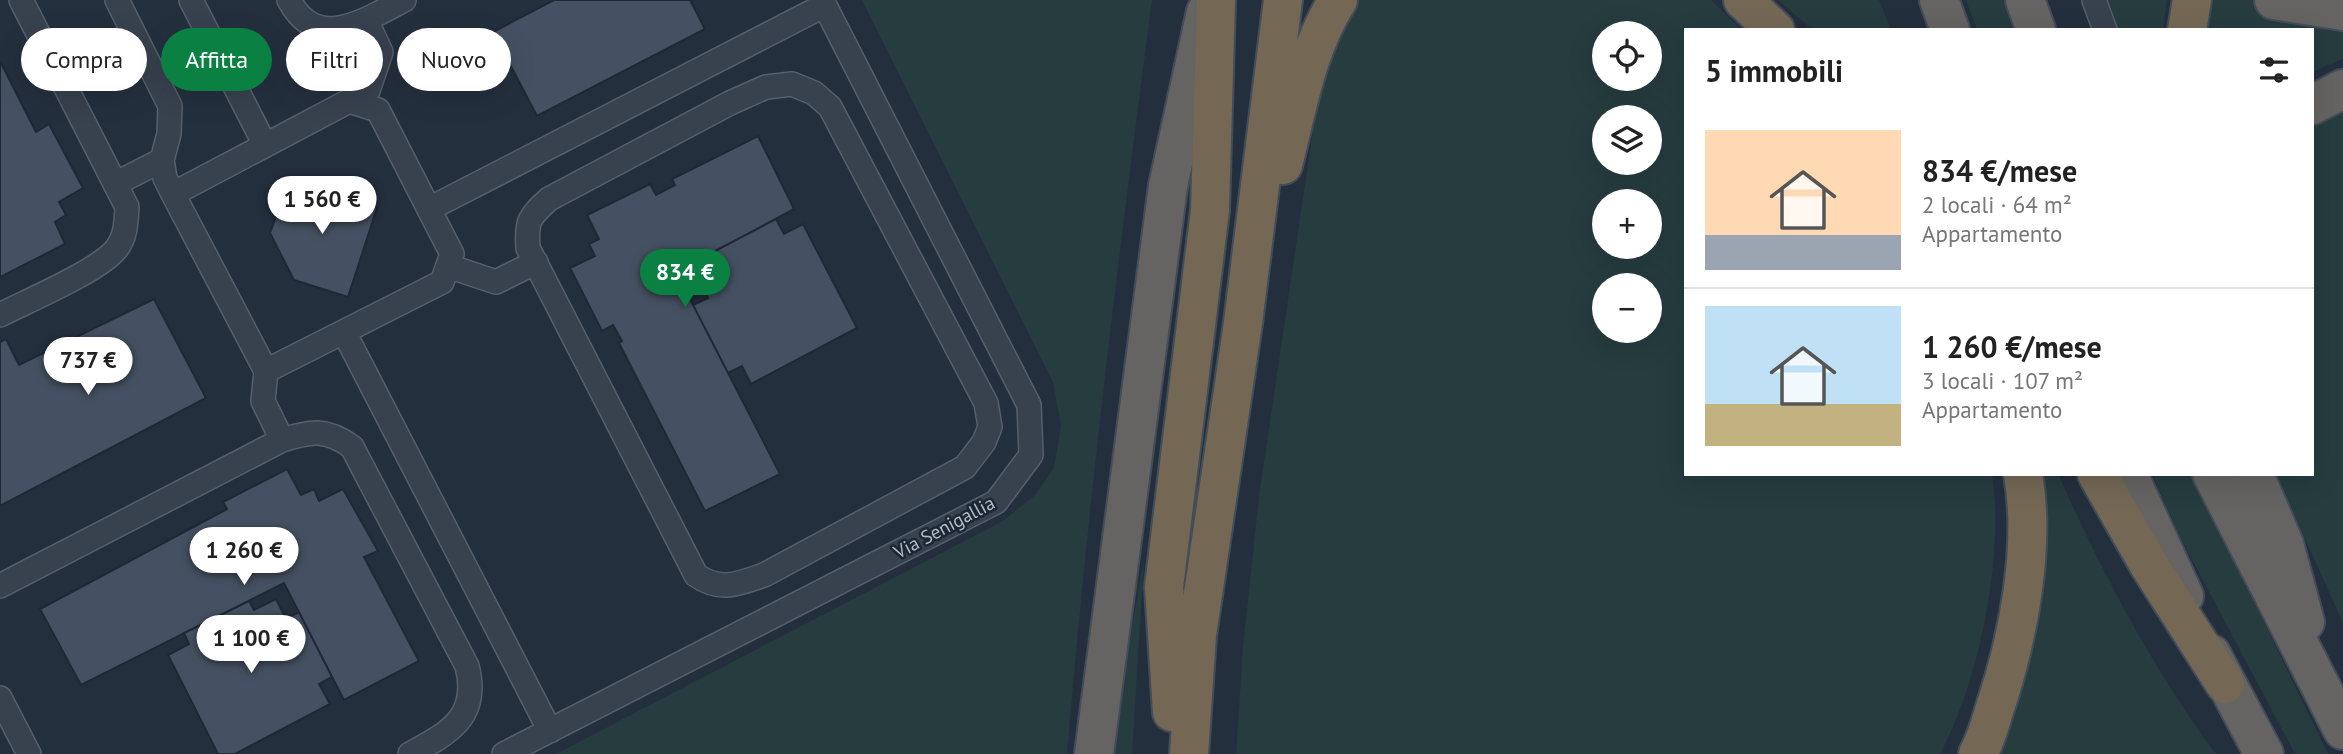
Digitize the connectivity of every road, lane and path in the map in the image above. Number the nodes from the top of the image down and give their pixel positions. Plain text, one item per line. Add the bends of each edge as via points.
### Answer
1 (21, 0) edge
2 (117, 0) edge
3 (191, 0) edge
4 (289, 0) edge
5 (404, 0) edge
6 (1209, 0) edge
7 (1216, 0) edge
8 (1338, 0) edge
9 (1743, 0) edge
10 (1938, 0) edge
11 (2025, 0) edge
12 (2094, 0) edge
13 (2192, 0) edge
14 (2280, 1) edge
15 (824, 2) edge
16 (2343, 11) edge
17 (1281, 17) edge
18 (366, 20) junction
19 (1773, 28) edge
20 (1949, 28) edge
21 (2035, 28) edge
22 (2104, 28) edge
23 (2187, 28) edge
24 (2343, 89) edge
25 (2314, 104) edge
26 (363, 105) junction
27 (265, 145) junction
28 (162, 160) junction
29 (115, 184) junction
30 (173, 194) junction
31 (429, 209) junction
32 (536, 262) junction
33 (448, 266) junction
34 (0, 315) edge
35 (1242, 323) junction
36 (344, 332) junction
37 (266, 371) junction
38 (282, 440) junction
39 (2024, 476) edge
40 (2098, 476) edge
41 (2128, 476) edge
42 (2212, 476) edge
43 (2255, 476) edge
44 (0, 586) edge
45 (2225, 684) junction
46 (2325, 695) junction
47 (0, 698) edge
48 (2343, 730) edge
49 (550, 731) junction
50 (29, 754) edge
51 (410, 754) edge
52 (504, 754) edge
53 (1094, 754) edge
54 (1175, 754) edge
55 (1189, 754) edge
56 (1978, 754) edge
57 (2264, 754) edge

1 - 29 lane
2 - 28 lane via 170,106
3 - 27 lane
4 - 18 lane via 308,24 321,29 340,29
5 - 18 lane
6 - 53 highway via 1168,186
7 - 54 highway via 1210,210 1164,587
8 - 35 highway via 1307,70
9 - 19 highway
10 - 20 highway
11 - 21 highway
12 - 22 lane
13 - 23 highway
14 - 16 highway
15 - 31 lane
15 - 49 lane, Via Senigallia via 1029,405 1031,456 996,502
17 - 35 highway
18 - 26 lane via 381,52
24 - 25 highway
26 - 27 lane via 349,101
26 - 31 lane via 378,110
27 - 30 lane
28 - 29 lane
28 - 30 lane
29 - 34 lane via 127,207 126,232 117,249 101,264
30 - 37 lane
31 - 33 lane via 452,254
32 - 32 lane via 696,575 709,584 733,585 764,575 965,467 990,427 986,404 830,107 814,93 792,84 766,87 730,103 549,199 526,226 528,248
32 - 33 lane via 496,282
33 - 36 lane via 442,282
35 - 55 highway via 1197,635
36 - 37 lane
36 - 49 lane
37 - 38 lane via 263,401
38 - 44 lane
38 - 51 lane via 321,432 352,447 467,666 469,701 459,723
39 - 56 highway via 2028,497 2024,584 2011,660
40 - 45 highway
41 - 45 highway
42 - 46 highway
43 - 46 highway via 2284,544
45 - 57 highway
46 - 48 highway
47 - 50 lane
49 - 52 lane, Via Senigallia

